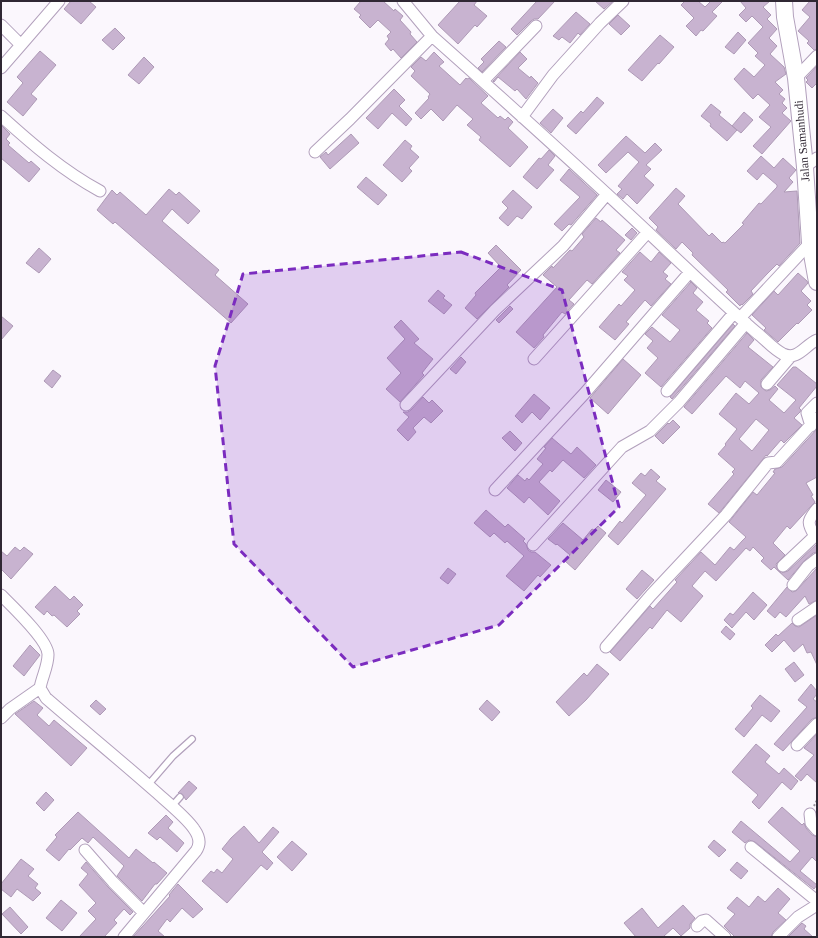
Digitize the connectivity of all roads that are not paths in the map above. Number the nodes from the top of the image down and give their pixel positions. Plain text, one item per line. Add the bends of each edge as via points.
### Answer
1 (59, 1) edge
2 (403, 1) edge
3 (623, 1) edge
4 (784, 1) edge
5 (1, 25) edge
6 (536, 26) dead end
7 (432, 36) junction
8 (21, 45) junction
9 (817, 56) edge
10 (1, 68) edge
11 (796, 78) junction
12 (483, 81) junction
13 (1, 116) edge
14 (522, 117) junction
15 (315, 152) dead end
16 (811, 162) edge
17 (100, 191) dead end
18 (607, 194) junction
19 (648, 232) junction
20 (810, 243) junction
21 (690, 272) junction
22 (817, 282) edge
23 (740, 318) junction
24 (817, 340) edge
25 (791, 356) junction
26 (534, 359) dead end
27 (767, 384) dead end
28 (667, 391) dead end
29 (817, 403) edge
30 (406, 405) dead end
31 (814, 422) edge
32 (495, 490) dead end
33 (817, 509) edge
34 (816, 535) edge
35 (533, 545) dead end
36 (817, 559) edge
37 (783, 566) dead end
38 (793, 585) dead end
39 (1, 595) edge
40 (817, 607) edge
41 (798, 620) dead end
42 (606, 647) dead end
43 (40, 688) junction
44 (1, 718) edge
45 (817, 724) edge
46 (192, 739) dead end
47 (797, 745) dead end
48 (148, 785) junction
49 (180, 797) dead end
50 (172, 806) junction
51 (810, 814) dead end
52 (817, 830) edge
53 (751, 847) dead end
54 (86, 850) dead end
55 (817, 902) edge
56 (817, 905) edge
57 (144, 913) junction
58 (696, 926) dead end
59 (124, 937) edge
60 (725, 937) edge
61 (778, 937) edge

1 - 8 street
2 - 7 street
3 - 14 street via 553,75
4 - 11 street, Jalan Samanhudi via 784,17
5 - 8 street
6 - 12 street
7 - 12 street
7 - 15 street
8 - 10 street
9 - 11 street
11 - 16 street, Jalan Samanhudi
12 - 14 street
13 - 17 street via 79,180
14 - 18 street
16 - 20 street, Jalan Samanhudi
18 - 19 street
18 - 30 street via 563,246 495,310
19 - 21 street
19 - 26 street
20 - 22 street, Jalan Samanhudi
20 - 23 street
21 - 23 street
21 - 32 street via 584,394
23 - 25 street via 783,354
23 - 28 street
23 - 35 street via 679,402 650,430 622,447
24 - 25 street
25 - 27 street
29 - 31 street via 807,413
31 - 42 street via 777,462 768,464 726,515
33 - 34 street via 809,521 809,526
34 - 37 street
36 - 38 street
39 - 43 street via 48,648
40 - 41 street
43 - 44 street via 15,704
43 - 48 street via 46,698
45 - 47 street
46 - 48 lane
48 - 50 street
49 - 50 lane
50 - 57 street via 193,827 198,836 199,847
51 - 52 street via 811,823
53 - 55 street
54 - 57 street
56 - 61 street via 798,917
57 - 59 street
58 - 60 street via 706,920

